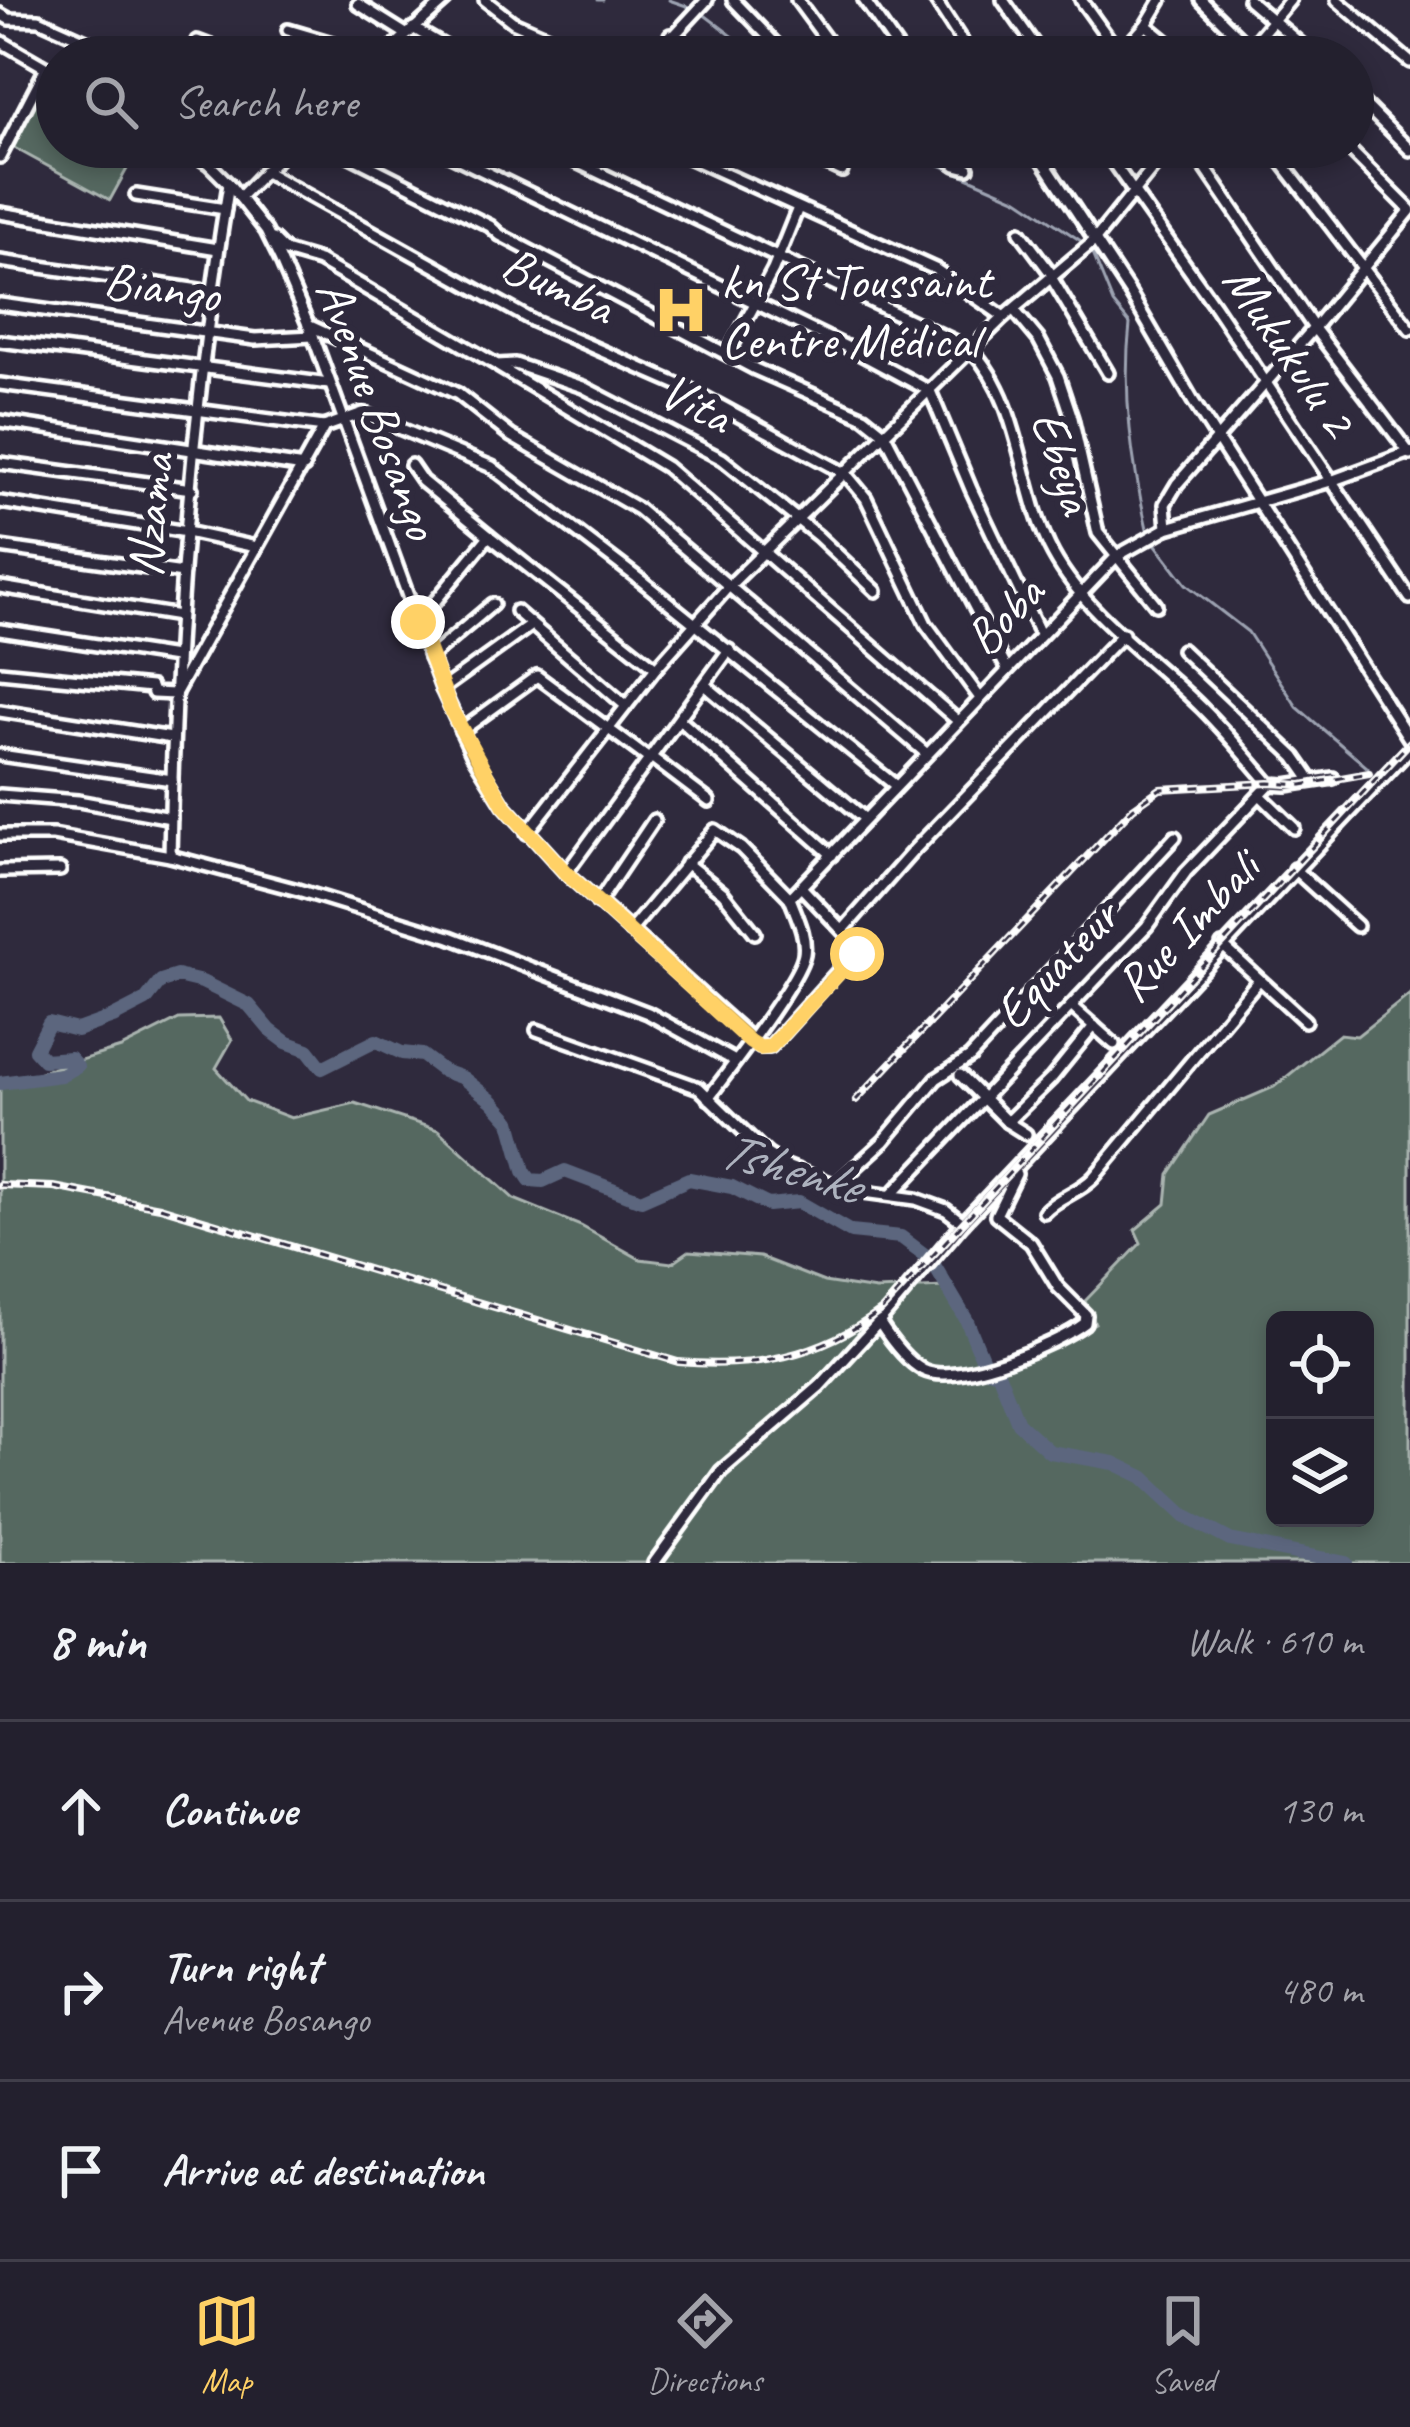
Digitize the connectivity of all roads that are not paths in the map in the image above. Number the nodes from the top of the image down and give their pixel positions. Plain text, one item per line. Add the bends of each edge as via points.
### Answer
1 (446, 0) edge
2 (485, 0) edge
3 (706, 0) edge
4 (733, 0) edge
5 (797, 0) edge
6 (864, 0) edge
7 (935, 0) edge
8 (1004, 0) edge
9 (1082, 0) edge
10 (1161, 0) edge
11 (1202, 0) edge
12 (1249, 0) edge
13 (1290, 0) edge
14 (1337, 0) edge
15 (358, 4) dead end
16 (0, 14) edge
17 (1274, 21) junction
18 (1146, 25) junction
19 (288, 29) dead end
20 (410, 31) junction
21 (670, 35) edge
22 (75, 36) edge
23 (310, 36) edge
24 (405, 36) edge
25 (420, 36) edge
26 (545, 36) edge
27 (768, 36) edge
28 (824, 36) edge
29 (889, 36) edge
30 (958, 36) edge
31 (1028, 36) edge
32 (1107, 36) edge
33 (1137, 36) edge
34 (1159, 36) edge
35 (1239, 36) edge
36 (1260, 36) edge
37 (1292, 36) edge
38 (0, 41) edge
39 (36, 62) edge
40 (1410, 62) edge
41 (36, 94) edge
42 (1374, 114) edge
43 (0, 121) edge
44 (12, 128) junction
45 (1410, 150) edge
46 (0, 157) edge
47 (213, 168) edge
48 (267, 168) edge
49 (374, 168) edge
50 (477, 168) edge
51 (591, 168) edge
52 (711, 168) edge
53 (836, 168) edge
54 (965, 168) edge
55 (1046, 168) edge
56 (1116, 168) edge
57 (1153, 168) edge
58 (1204, 168) edge
59 (1286, 168) edge
60 (1368, 168) edge
61 (968, 169) dead end
62 (264, 171) junction
63 (842, 171) dead end
64 (229, 184) junction
65 (1133, 194) junction
66 (136, 195) dead end
67 (240, 197) junction
68 (798, 208) junction
69 (225, 209) junction
70 (1410, 211) edge
71 (0, 213) edge
72 (266, 231) junction
73 (1020, 232) dead end
74 (1089, 245) junction
75 (218, 249) junction
76 (777, 255) junction
77 (0, 261) edge
78 (1362, 265) junction
79 (1052, 277) junction
80 (214, 292) junction
81 (0, 304) edge
82 (754, 304) junction
83 (1009, 314) junction
84 (308, 325) junction
85 (1314, 328) junction
86 (1410, 329) edge
87 (208, 333) junction
88 (313, 337) junction
89 (0, 341) edge
90 (971, 349) junction
91 (729, 352) junction
92 (497, 365) junction
93 (204, 370) junction
94 (1108, 373) dead end
95 (0, 384) edge
96 (329, 384) junction
97 (1265, 385) junction
98 (930, 391) junction
99 (200, 413) junction
100 (342, 418) junction
101 (0, 421) edge
102 (324, 427) junction
103 (884, 433) junction
104 (1218, 440) junction
105 (196, 451) junction
106 (1410, 453) edge
107 (0, 463) edge
108 (411, 465) dead end
109 (304, 467) junction
110 (846, 474) junction
111 (1331, 481) junction
112 (192, 489) junction
113 (0, 502) edge
114 (1259, 502) junction
115 (799, 519) junction
116 (1167, 528) junction
117 (188, 532) junction
118 (489, 536) junction
119 (0, 547) edge
120 (256, 547) junction
121 (766, 550) junction
122 (1117, 556) junction
123 (183, 573) junction
124 (730, 586) junction
125 (0, 587) edge
126 (876, 590) dead end
127 (1080, 592) junction
128 (1410, 598) edge
129 (493, 604) dead end
130 (1156, 605) dead end
131 (515, 611) dead end
132 (179, 616) junction
133 (418, 622) junction
134 (695, 624) junction
135 (531, 625) junction
136 (0, 630) edge
137 (1040, 634) junction
138 (1123, 634) junction
139 (729, 650) junction
140 (1182, 650) dead end
141 (175, 657) junction
142 (430, 657) junction
143 (656, 668) junction
144 (1007, 669) junction
145 (0, 672) edge
146 (706, 686) junction
147 (442, 689) junction
148 (175, 694) junction
149 (980, 698) junction
150 (626, 706) junction
151 (0, 711) edge
152 (680, 720) junction
153 (958, 721) junction
154 (607, 730) junction
155 (461, 731) junction
156 (172, 738) junction
157 (1410, 740) edge
158 (1410, 749) edge
159 (926, 754) junction
160 (0, 755) edge
161 (650, 758) junction
162 (1334, 778) dead end
163 (172, 780) junction
164 (1311, 780) junction
165 (1270, 784) junction
166 (896, 786) junction
167 (0, 795) edge
168 (1260, 795) junction
169 (709, 801) dead end
170 (170, 818) junction
171 (866, 819) junction
172 (654, 820) dead end
173 (1294, 828) dead end
174 (527, 833) junction
175 (0, 835) edge
176 (1175, 837) dead end
177 (832, 855) junction
178 (170, 856) junction
179 (686, 863) junction
180 (1294, 869) junction
181 (60, 870) dead end
182 (0, 871) edge
183 (566, 873) junction
184 (801, 887) junction
185 (790, 898) junction
186 (598, 903) junction
187 (1358, 926) dead end
188 (843, 930) junction
189 (630, 932) junction
190 (755, 933) dead end
191 (1222, 946) junction
192 (1258, 982) junction
193 (1071, 1006) junction
194 (1305, 1021) dead end
195 (1094, 1026) junction
196 (537, 1030) dead end
197 (750, 1042) junction
198 (1114, 1044) dead end
199 (735, 1061) junction
200 (960, 1075) dead end
201 (985, 1096) junction
202 (708, 1097) junction
203 (1007, 1122) junction
204 (1026, 1134) dead end
205 (1024, 1158) junction
206 (836, 1185) junction
207 (892, 1194) junction
208 (1044, 1212) dead end
209 (963, 1223) junction
210 (879, 1322) junction
211 (654, 1563) edge

1 - 20 street
2 - 26 street
3 - 21 street
4 - 27 street
5 - 28 street
6 - 29 street
7 - 30 street
8 - 31 street
9 - 32 street
10 - 18 street
11 - 35 street
12 - 17 street
13 - 17 street
14 - 40 street
15 - 20 street
16 - 22 street
17 - 36 street
17 - 37 street
18 - 33 street
18 - 34 street
19 - 23 street
20 - 24 street
20 - 25 street
38 - 39 street
41 - 44 street
42 - 45 street
43 - 44 street
44 - 46 street
47 - 64 street, Avenue Bosango
48 - 62 street
49 - 91 street
50 - 82 street
51 - 76 street
52 - 68 street
53 - 63 street
54 - 61 street
55 - 74 street
56 - 65 street, Mukukulu 2
57 - 65 street
58 - 85 street
59 - 78 street
60 - 70 street
62 - 67 street
62 - 110 street, Bumba via 533,322 691,390
64 - 67 street, Avenue Bosango
64 - 69 street, Nzama
65 - 74 street
65 - 97 street, Mukukulu 2
66 - 69 street
67 - 72 street, Avenue Bosango
68 - 76 street
68 - 83 street via 935,269
69 - 75 street, Nzama
70 - 78 street
71 - 75 street
72 - 84 street, Avenue Bosango
72 - 92 street, Vita via 285,251 319,261
73 - 79 street
74 - 79 street
74 - 104 street via 1120,278
75 - 80 street, Nzama
76 - 82 street
76 - 90 street
77 - 80 street
78 - 85 street
78 - 86 street
79 - 83 street
79 - 94 street
80 - 87 street, Nzama
81 - 87 street, Biango
82 - 91 street
82 - 98 street
83 - 90 street
83 - 122 street via 1039,340 1058,376 1099,533
84 - 88 street, Avenue Bosango
84 - 124 street via 458,394 511,436 638,508
85 - 97 street
85 - 106 street
87 - 88 street, Biango
87 - 93 street, Nzama
88 - 96 street, Avenue Bosango
89 - 93 street
90 - 98 street
90 - 127 street, Ebeya via 1010,420 1050,548
91 - 103 street
92 - 115 street, Vita via 556,376 668,430 734,466
92 - 121 street via 666,467
93 - 96 street
93 - 99 street, Nzama
95 - 99 street
96 - 100 street, Avenue Bosango
97 - 104 street
97 - 111 street, Mukukulu 2
98 - 103 street
98 - 137 street
99 - 102 street
99 - 105 street, Nzama
100 - 102 street
100 - 133 street, Avenue Bosango
100 - 134 street via 362,413 480,459
101 - 105 street
102 - 109 street
103 - 110 street
103 - 144 street
104 - 114 street
104 - 116 street via 1170,495
105 - 109 street
105 - 112 street, Nzama
106 - 111 street, Boba
107 - 112 street
108 - 118 street
109 - 120 street
110 - 115 street
110 - 149 street, Bumba via 926,624
111 - 114 street, Boba
111 - 128 street, Mukukulu 2
112 - 117 street, Nzama
113 - 117 street
114 - 116 street, Boba
114 - 157 street
115 - 121 street
115 - 126 street, Vita
116 - 122 street, Boba
117 - 120 street
117 - 123 street, Nzama
118 - 133 street
118 - 143 street
119 - 123 street
120 - 148 street
121 - 124 street
121 - 153 street
122 - 127 street, Boba
122 - 130 street
123 - 132 street, Nzama
124 - 134 street
124 - 159 street
125 - 132 street
127 - 137 street, Boba
127 - 138 street, Ebeya
129 - 142 street
131 - 135 street
132 - 141 street, Nzama
133 - 142 street, Avenue Bosango
134 - 139 street
134 - 143 street
135 - 147 street
135 - 150 street
136 - 141 street
137 - 144 street, Boba
138 - 165 street, Ebeya
138 - 188 street
139 - 146 street
139 - 166 street
140 - 164 street
141 - 148 street, Nzama
142 - 147 street, Avenue Bosango
143 - 150 street
144 - 149 street, Boba
145 - 148 street
146 - 152 street
146 - 171 street
147 - 155 street, Avenue Bosango
148 - 156 street, Nzama
149 - 153 street, Boba
150 - 154 street
151 - 156 street
152 - 161 street
152 - 177 street
153 - 159 street, Boba
154 - 155 street via 535,676
154 - 161 street
154 - 174 street
155 - 174 street, Avenue Bosango
156 - 163 street, Nzama
158 - 180 street, Rue Imbali
159 - 166 street, Boba
160 - 163 street
161 - 169 street
161 - 183 street
162 - 164 street
163 - 170 street, Nzama
164 - 165 street
165 - 168 street, Equateur
166 - 171 street, Boba
167 - 170 street
168 - 173 street
168 - 193 street, Equateur
170 - 178 street, Nzama
171 - 177 street, Boba
172 - 186 street
174 - 183 street, Avenue Bosango
175 - 178 street via 53,835
176 - 206 street via 970,1057 936,1079
177 - 184 street, Boba
178 - 199 street via 450,937 667,1021
179 - 185 street via 711,832 720,832
179 - 189 street
179 - 190 street
180 - 187 street
180 - 191 street, Rue Imbali
181 - 182 street
183 - 186 street, Avenue Bosango
184 - 185 street, Boba
184 - 188 street
185 - 197 street via 804,957
186 - 189 street, Avenue Bosango
188 - 197 street via 857,954 770,1047
189 - 197 street, Avenue Bosango
191 - 192 street
191 - 205 street, Rue Imbali
192 - 194 street
192 - 208 street via 1094,1177
193 - 195 street
193 - 201 street, Equateur
195 - 198 street
195 - 203 street
196 - 202 street
197 - 199 street
199 - 202 street
200 - 201 street
201 - 203 street
201 - 207 street, Equateur
202 - 206 street via 766,1154
203 - 204 street
205 - 209 street, Rue Imbali
205 - 210 street via 996,1215 1031,1243 1087,1319 1023,1356 952,1373 925,1371
206 - 207 street
207 - 209 street
209 - 210 street, Rue Imbali
210 - 211 street, Rue Imbali via 820,1386 721,1471

